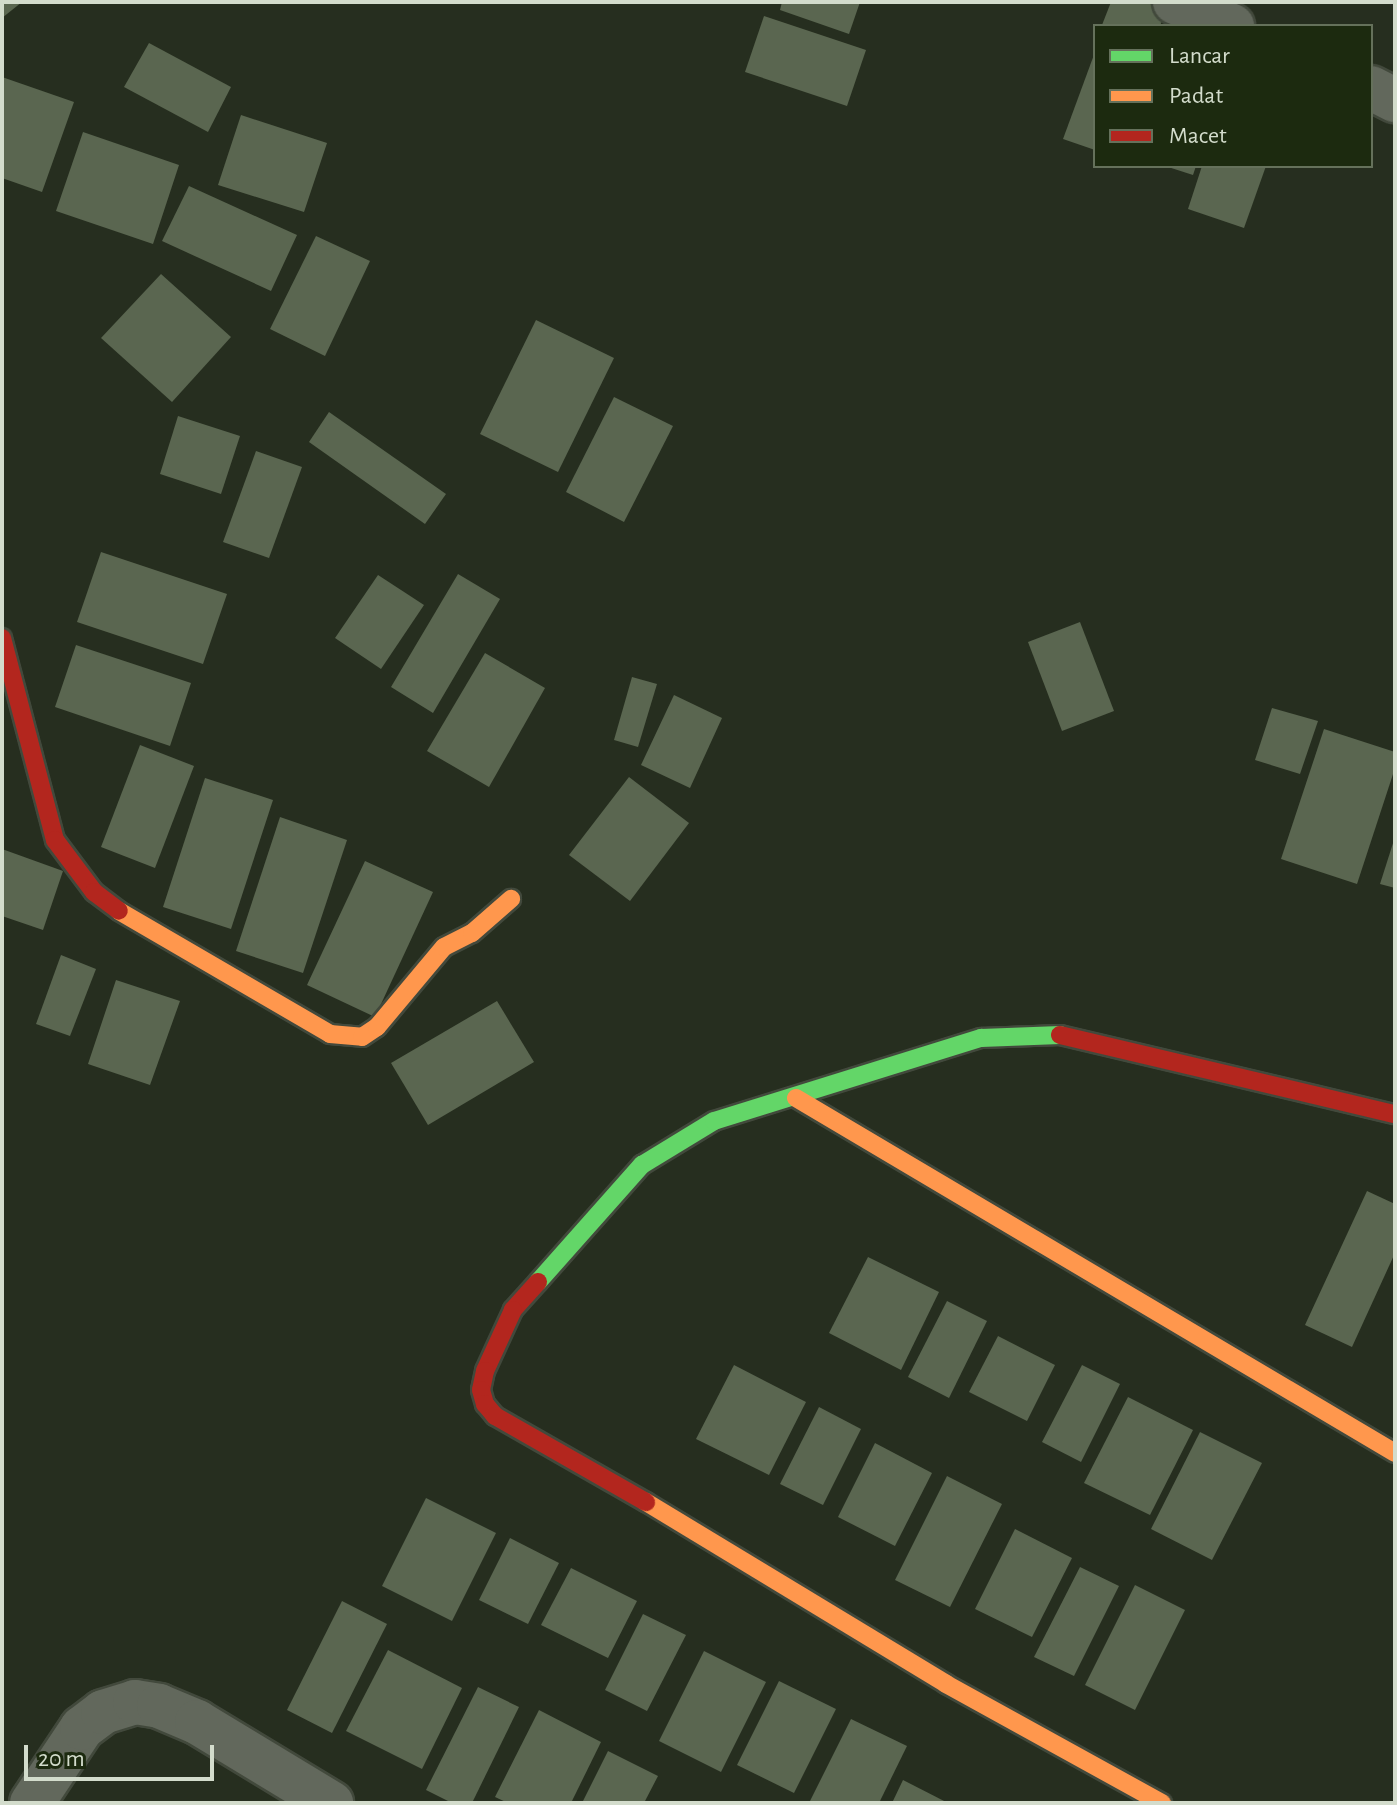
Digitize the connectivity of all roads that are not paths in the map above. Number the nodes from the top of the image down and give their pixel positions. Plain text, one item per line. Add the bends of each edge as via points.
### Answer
1 (1175, 2) edge
2 (1227, 24) edge
3 (1373, 89) edge
4 (1395, 100) edge
5 (2, 638) edge
6 (511, 899) dead end
7 (796, 1098) junction
8 (1395, 1114) edge
9 (1395, 1453) edge
10 (32, 1803) edge
11 (331, 1803) edge
12 (1162, 1803) edge

1 - 2 street
3 - 4 street
5 - 6 street via 55,840 94,892 129,919 330,1034 362,1037 377,1027 444,947 472,933
7 - 8 street via 981,1038 1051,1033
7 - 9 street
7 - 12 street via 714,1121 642,1165 513,1310 485,1371 485,1404 495,1416 946,1684
10 - 11 street via 82,1728 103,1712 135,1702 197,1722

